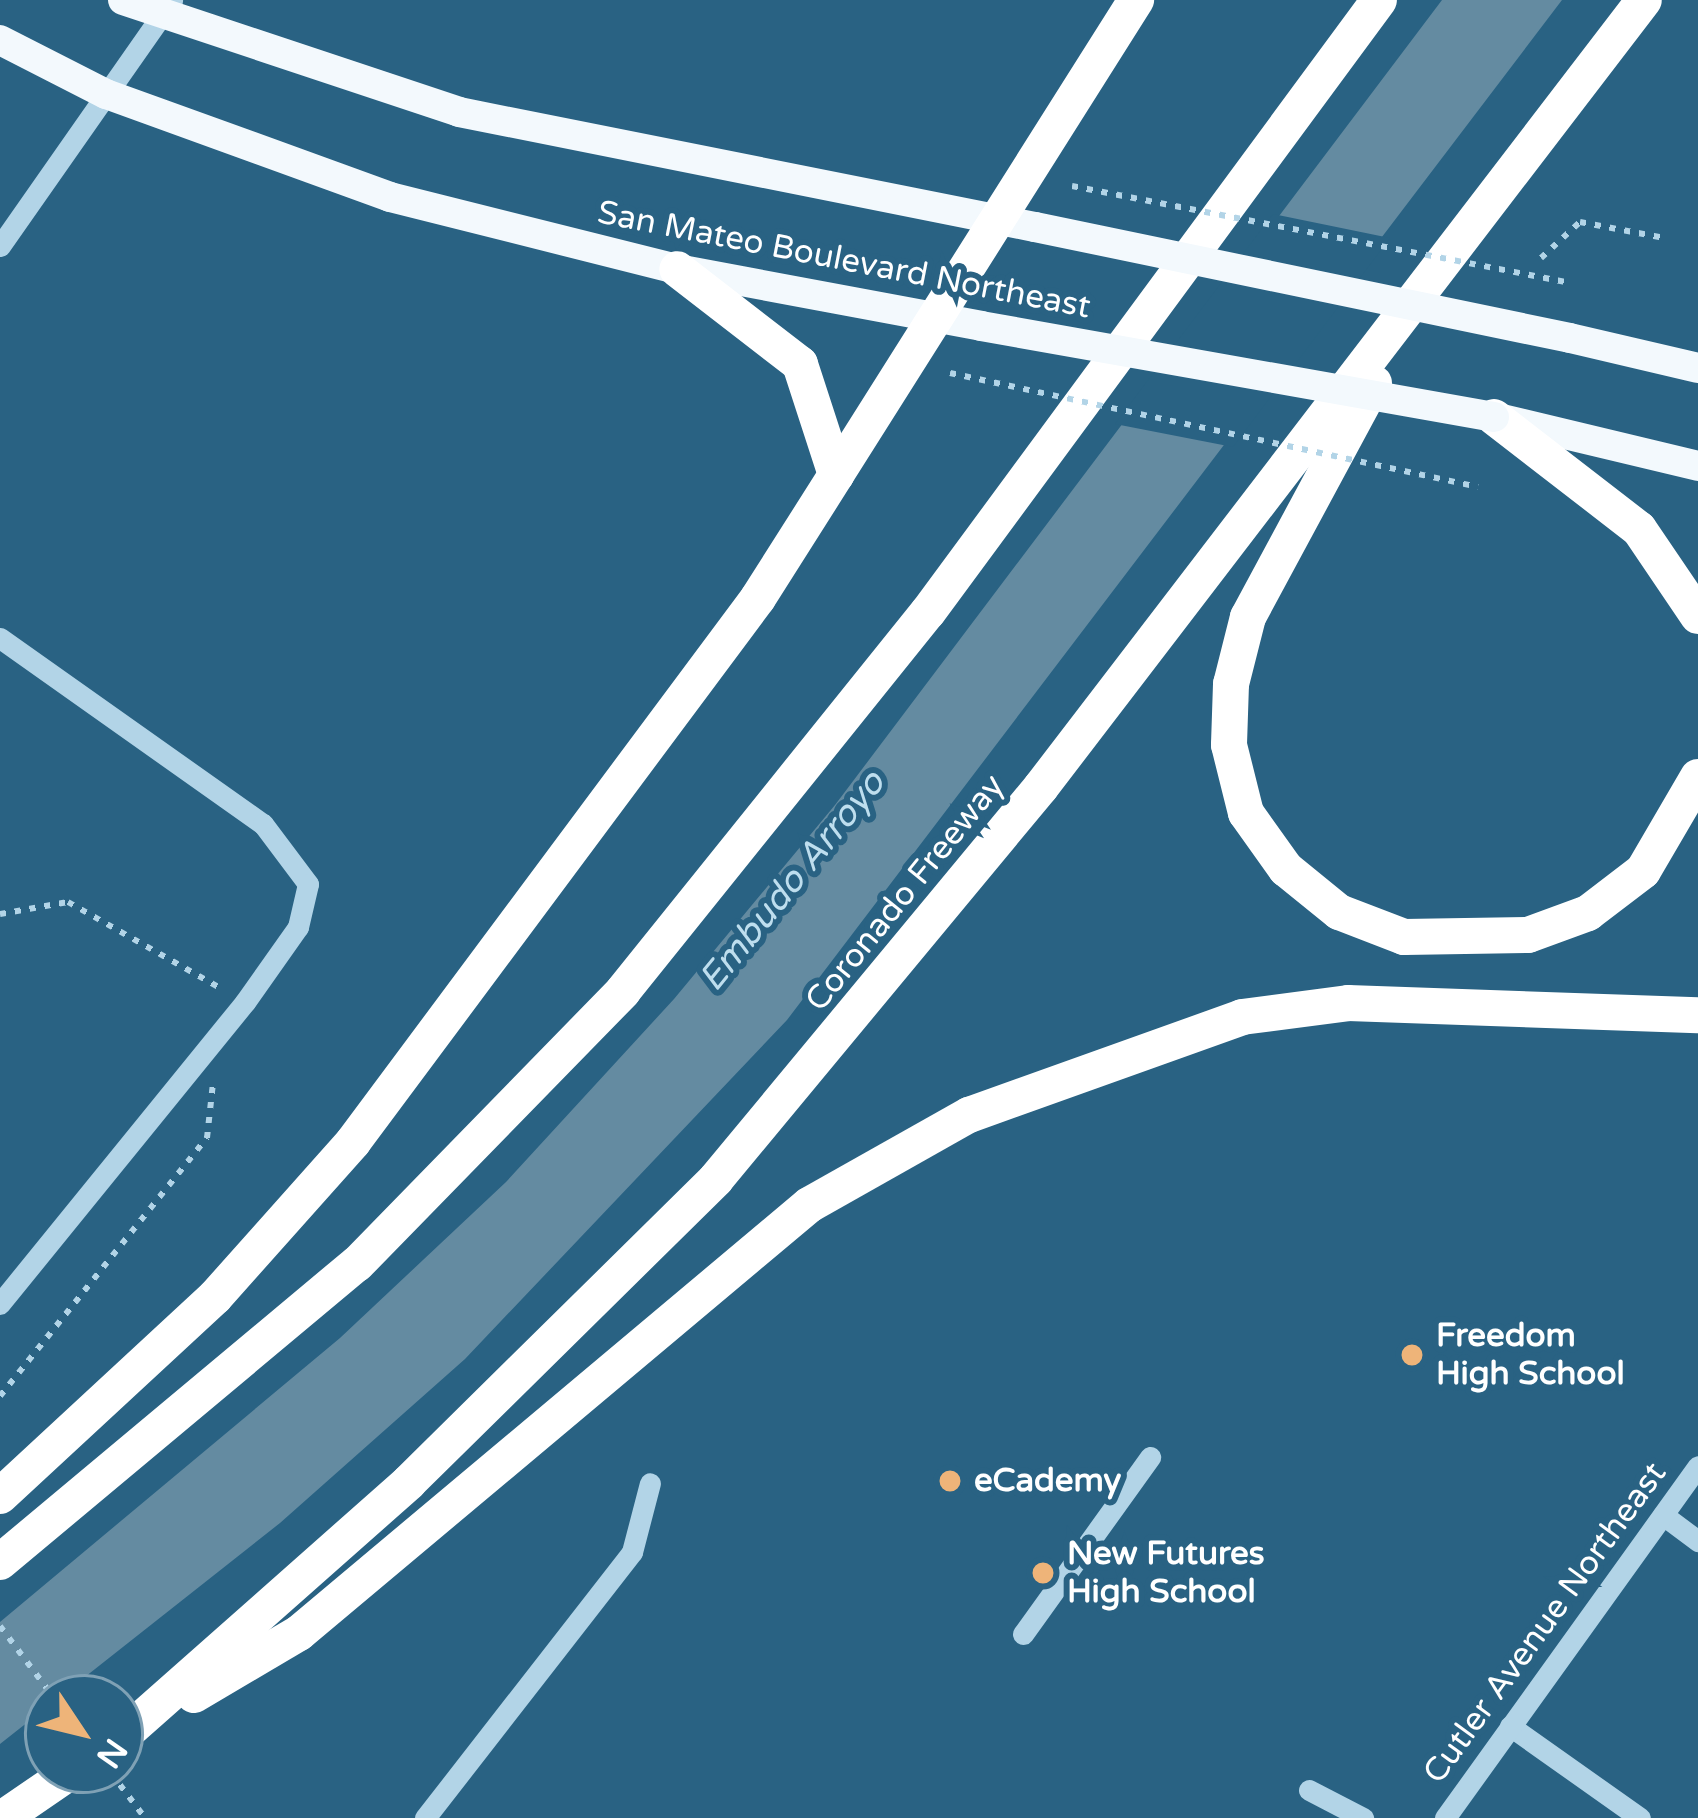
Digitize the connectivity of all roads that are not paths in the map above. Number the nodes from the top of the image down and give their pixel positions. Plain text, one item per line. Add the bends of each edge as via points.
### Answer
1 (123, 0) edge
2 (1136, 0) edge
3 (1378, 0) edge
4 (1644, 0) edge
5 (166, 8) edge
6 (0, 40) edge
7 (106, 94) junction
8 (991, 218) junction
9 (0, 246) edge
10 (677, 269) junction
11 (1426, 289) junction
12 (931, 316) junction
13 (1698, 368) edge
14 (1494, 417) junction
15 (1698, 466) edge
16 (836, 475) junction
17 (1698, 616) edge
18 (0, 638) edge
19 (1698, 777) edge
20 (1698, 1016) edge
21 (0, 1304) edge
22 (1150, 1456) dead end
23 (1698, 1466) edge
24 (650, 1483) dead end
25 (0, 1496) edge
26 (1663, 1515) junction
27 (1698, 1540) edge
28 (0, 1562) edge
29 (1023, 1634) dead end
30 (144, 1717) edge
31 (144, 1724) edge
32 (1510, 1726) junction
33 (1309, 1790) dead end
34 (38, 1794) edge
35 (3, 1818) edge
36 (424, 1818) edge
37 (1363, 1818) edge
38 (1445, 1818) edge
39 (1640, 1818) edge

1 - 5 main road, San Mateo Boulevard Northeast
2 - 8 highway
3 - 28 highway via 928,612 623,991 357,1264
4 - 11 highway, Coronado Freeway
5 - 7 street
5 - 8 main road, San Mateo Boulevard Northeast via 459,112
6 - 7 main road, San Mateo Boulevard Northeast
7 - 9 street
7 - 10 main road, San Mateo Boulevard Northeast via 390,197
8 - 12 highway
8 - 13 main road, San Mateo Boulevard Northeast, bridge
10 - 12 main road, San Mateo Boulevard Northeast
10 - 16 highway via 800,364
11 - 19 highway via 1248,617 1229,745 1246,813 1286,869 1339,911 1404,937 1470,942 1588,913 1643,871
11 - 30 highway, Coronado Freeway via 884,986 716,1179 409,1482
12 - 14 main road, San Mateo Boulevard Northeast, bridge
12 - 16 highway
14 - 15 main road, San Mateo Boulevard Northeast
14 - 17 highway via 1639,529
16 - 25 highway via 758,598 353,1142 215,1297
18 - 21 street via 263,824 308,884 298,927 209,1050
20 - 31 highway via 1348,1003 1264,1014 1142,1045 969,1115 809,1205 299,1633
22 - 29 street
23 - 26 street, Cutler Avenue Northeast
24 - 36 street via 632,1552
26 - 27 street
26 - 32 street, Cutler Avenue Northeast
32 - 38 street, Cutler Avenue Northeast
32 - 39 street
33 - 37 street
34 - 35 highway

